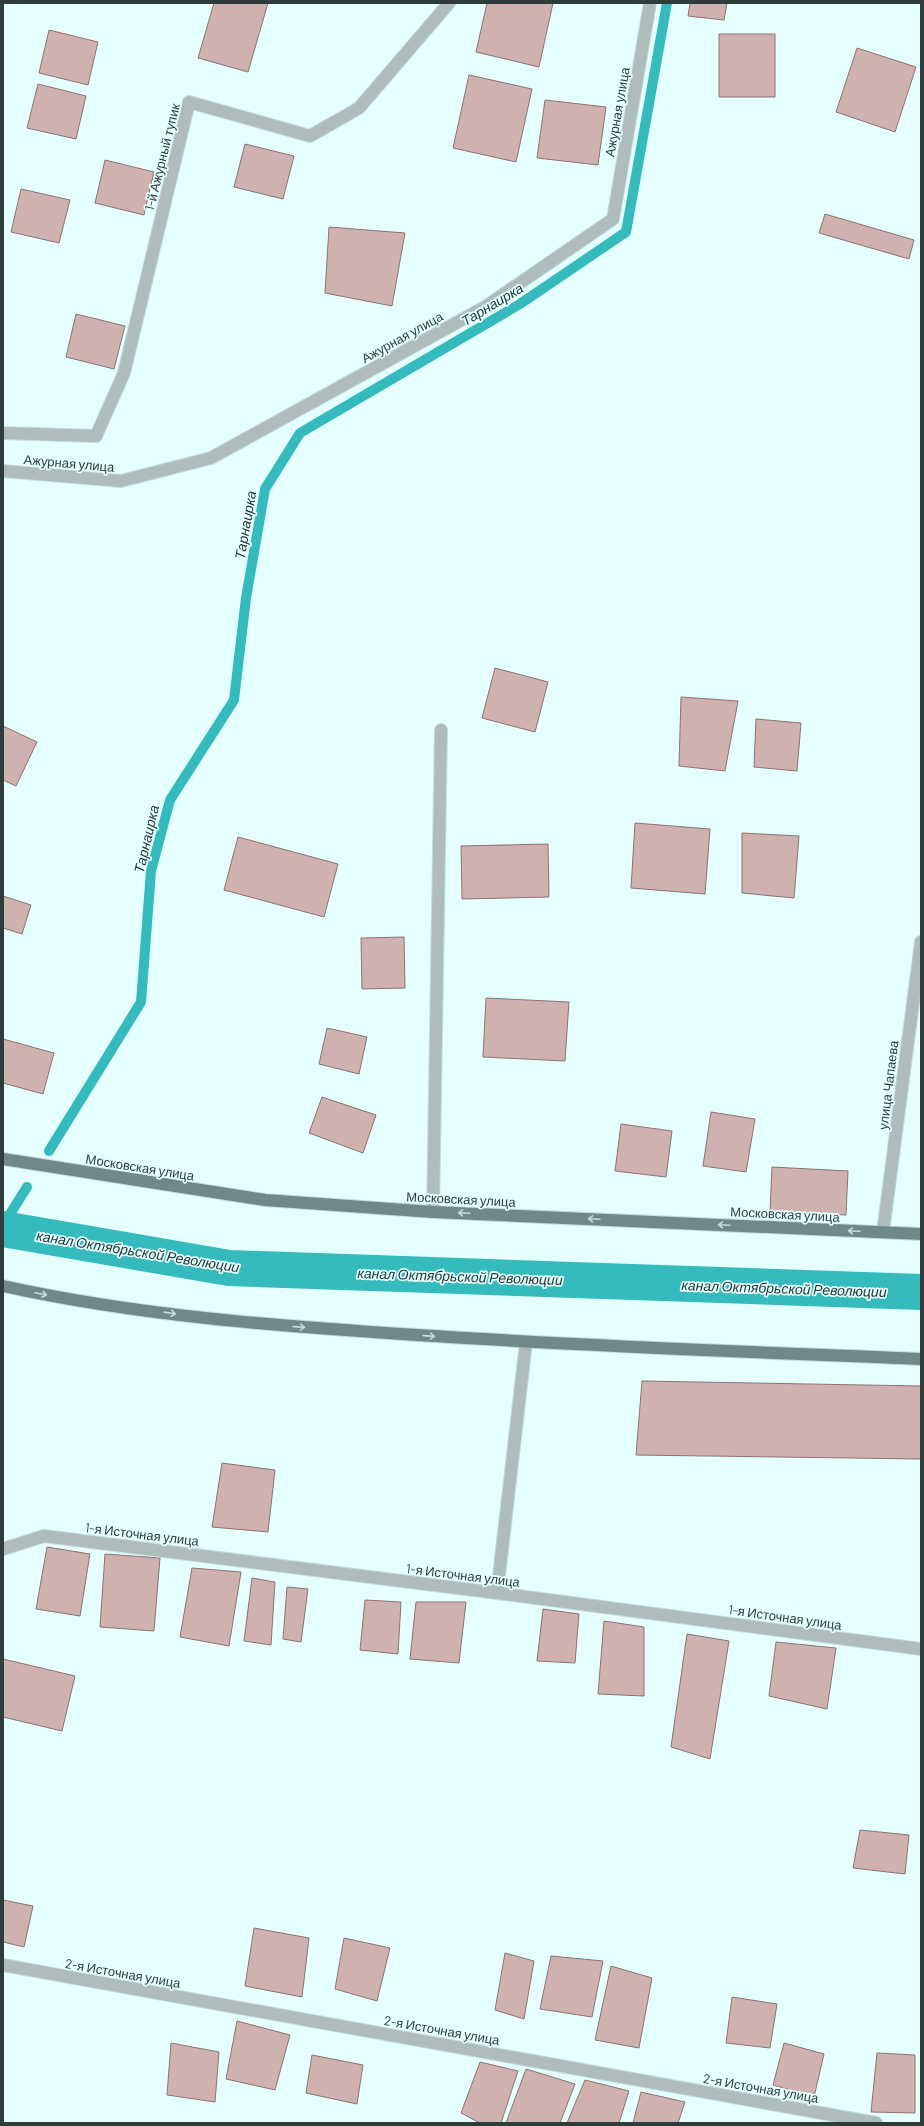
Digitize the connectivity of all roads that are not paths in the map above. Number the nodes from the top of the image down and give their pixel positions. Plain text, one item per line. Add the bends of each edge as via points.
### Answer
1 (449, 3) edge
2 (650, 3) edge
3 (3, 433) edge
4 (3, 471) edge
5 (441, 730) dead end
6 (921, 942) edge
7 (3, 1159) edge
8 (433, 1212) junction
9 (883, 1232) junction
10 (921, 1234) edge
11 (3, 1286) edge
12 (526, 1342) junction
13 (921, 1359) edge
14 (3, 1549) edge
15 (497, 1593) junction
16 (921, 1649) edge
17 (3, 1965) edge
18 (876, 2123) edge

1 - 3 street, 1-й Ажурный тупик via 359,108 310,136 189,102 124,373 96,436
2 - 4 street, Ажурная улица via 613,219 485,307 211,458 121,481
5 - 8 street
6 - 9 street, улица Чапаева
7 - 8 main road, Московская улица via 266,1200
9 -> 8 main road, Московская улица
9 - 10 main road, Московская улица
11 -> 12 main road via 50,1296 171,1314 288,1327
12 - 13 main road
12 - 15 street
14 - 15 street, 1-я Источная улица via 44,1536
15 - 16 street, 1-я Источная улица
17 - 18 street, 2-я Источная улица

